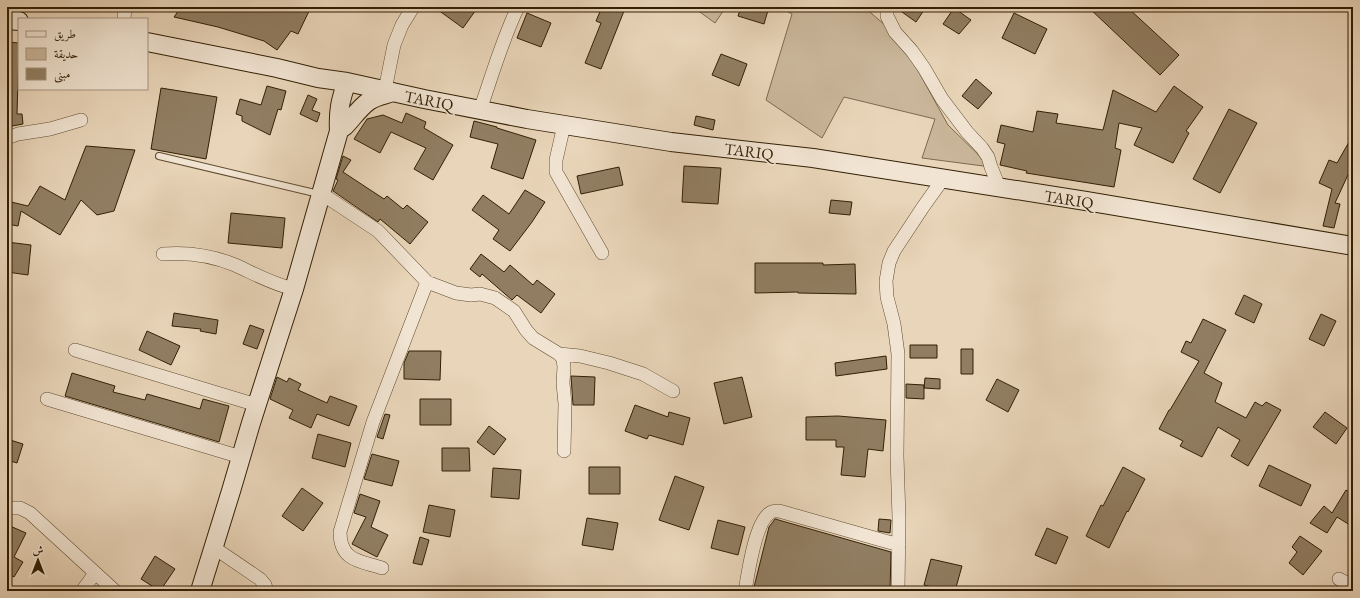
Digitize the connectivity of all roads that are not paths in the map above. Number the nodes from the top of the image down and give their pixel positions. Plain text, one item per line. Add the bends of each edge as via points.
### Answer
1 (125, 7) edge
2 (413, 7) edge
3 (518, 7) edge
4 (887, 7) edge
5 (124, 18) edge
6 (7, 20) edge
7 (18, 22) edge
8 (148, 42) edge
9 (318, 78) junction
10 (347, 82) junction
11 (366, 86) junction
12 (389, 91) junction
13 (480, 110) junction
14 (81, 120) dead end
15 (564, 125) junction
16 (340, 127) junction
17 (7, 138) edge
18 (159, 156) dead end
19 (943, 179) junction
20 (999, 187) junction
21 (322, 194) junction
22 (1353, 246) edge
23 (602, 253) dead end
24 (163, 254) dead end
25 (427, 282) junction
26 (294, 289) junction
27 (75, 350) dead end
28 (560, 354) junction
29 (674, 391) dead end
30 (47, 399) dead end
31 (257, 405) junction
32 (564, 451) dead end
33 (241, 458) junction
34 (7, 508) edge
35 (899, 545) junction
36 (213, 547) junction
37 (382, 568) dead end
38 (95, 573) junction
39 (1339, 579) dead end
40 (1353, 586) edge
41 (82, 591) edge
42 (115, 591) edge
43 (200, 591) edge
44 (267, 591) edge
45 (744, 591) edge
46 (898, 591) edge

1 - 5 street
2 - 12 street via 394,45
3 - 13 street via 507,29
4 - 20 street via 887,16 895,32 912,51 942,99 988,157
6 - 7 main road
8 - 9 main road, TARIQ
9 - 10 main road, TARIQ
9 - 16 main road via 326,86
10 - 11 main road, TARIQ
10 - 16 main road via 340,104
11 - 12 main road, TARIQ
11 - 16 main road via 362,97
12 - 13 main road, TARIQ
12 - 16 main road via 363,106
13 - 15 main road, TARIQ
14 - 17 street
15 - 19 main road, TARIQ via 672,142 814,158
15 - 23 street via 556,160 556,172
16 - 21 main road
18 - 21 lane
19 - 20 main road, TARIQ
19 - 35 street via 894,252 886,281 898,354
20 - 22 main road, TARIQ
21 - 25 street via 378,231
21 - 26 main road
24 - 26 street via 205,255 234,265 271,283
25 - 28 street via 456,294 480,294 495,298 514,311 533,338
25 - 37 street via 373,422 340,532 342,548 352,558
26 - 31 main road
27 - 31 street
28 - 29 street via 580,356 643,374
28 - 32 street via 564,367
30 - 33 street
31 - 33 main road
33 - 36 main road
34 - 38 street via 20,508 30,513
35 - 45 street via 779,511 770,512 764,518 754,544
35 - 46 street
36 - 43 main road
36 - 44 street via 260,579
38 - 41 street
38 - 42 street
39 - 40 street

